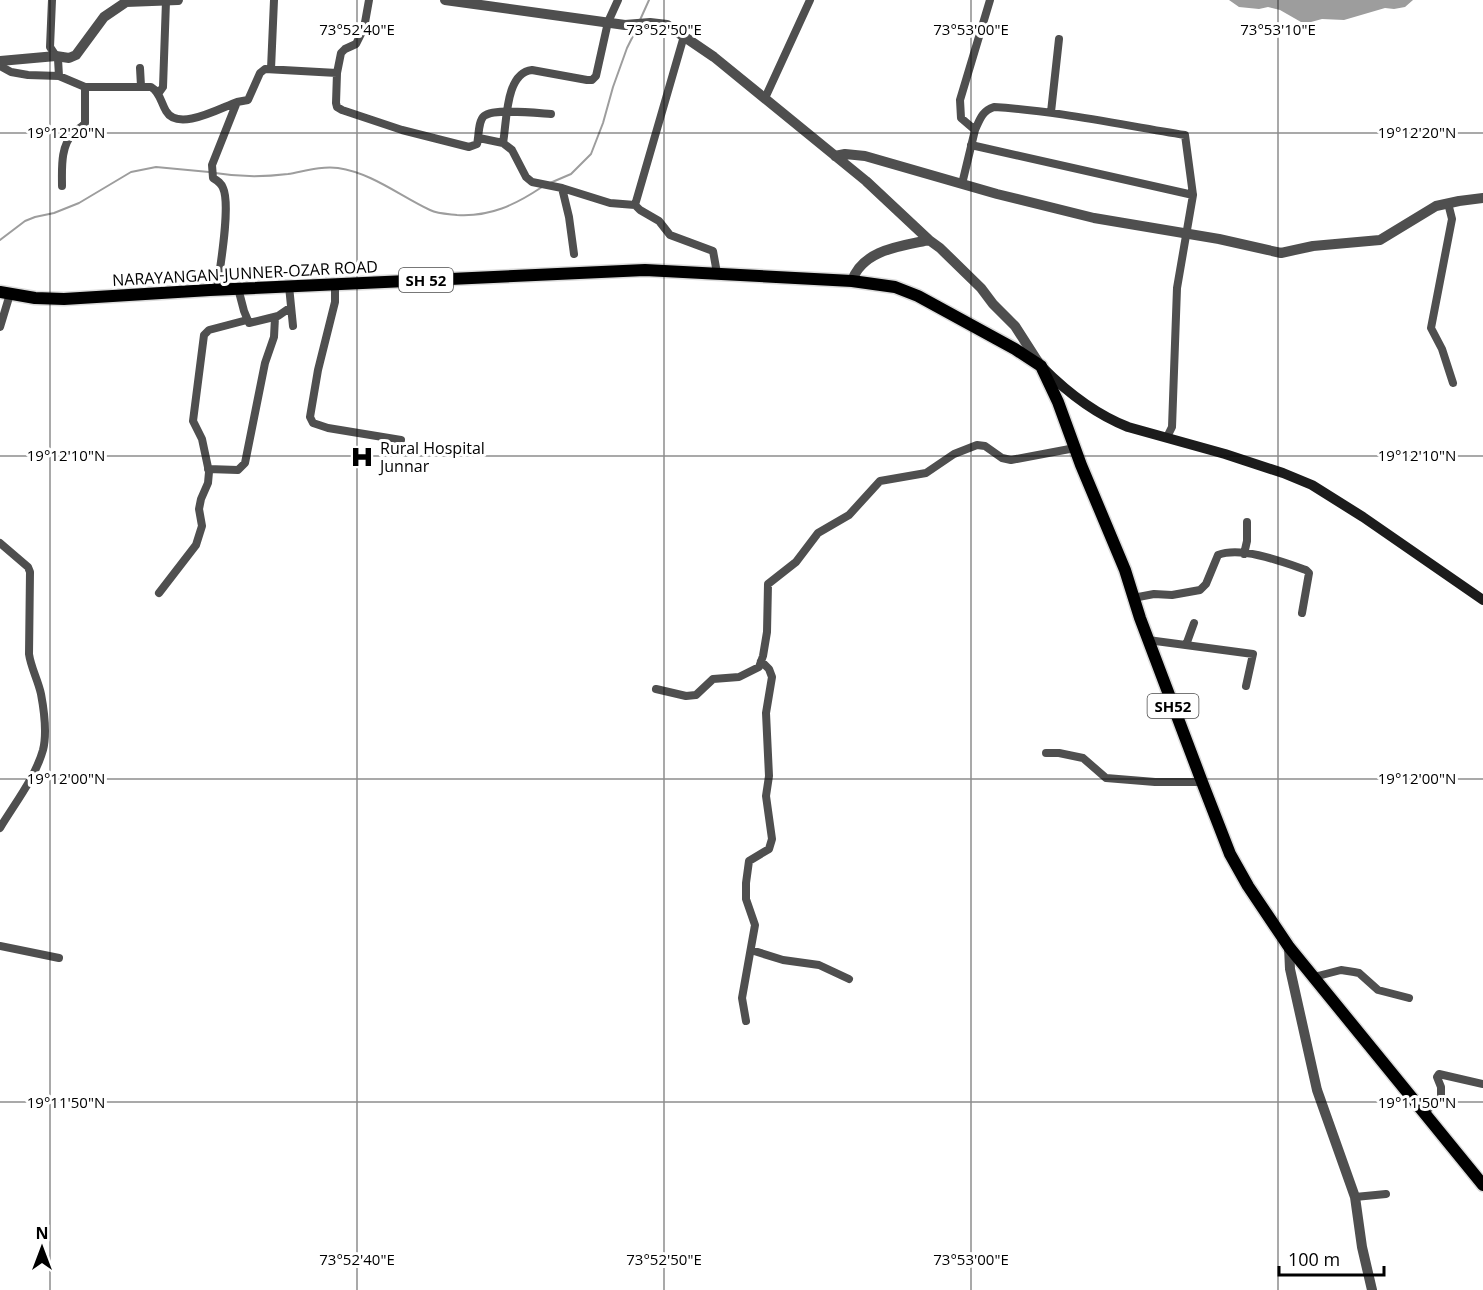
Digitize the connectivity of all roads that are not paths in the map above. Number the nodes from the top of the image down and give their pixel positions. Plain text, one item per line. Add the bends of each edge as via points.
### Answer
1 (52, 0) edge
2 (178, 0) edge
3 (274, 0) edge
4 (369, 0) edge
5 (445, 0) edge
6 (618, 0) edge
7 (810, 0) edge
8 (990, 0) edge
9 (125, 1) edge
10 (166, 1) edge
11 (608, 22) junction
12 (684, 36) junction
13 (1059, 39) dead end
14 (56, 56) junction
15 (0, 61) edge
16 (0, 66) edge
17 (140, 68) dead end
18 (272, 69) junction
19 (337, 73) junction
20 (59, 76) junction
21 (141, 86) junction
22 (85, 87) junction
23 (158, 94) junction
24 (765, 98) junction
25 (237, 102) junction
26 (1051, 111) junction
27 (507, 112) junction
28 (551, 114) dead end
29 (975, 130) junction
30 (479, 138) junction
31 (503, 143) junction
32 (971, 145) junction
33 (836, 156) junction
34 (962, 184) junction
35 (62, 186) dead end
36 (562, 188) junction
37 (1193, 195) junction
38 (1483, 198) edge
39 (1448, 203) junction
40 (635, 205) junction
41 (1187, 234) junction
42 (928, 240) junction
43 (574, 254) dead end
44 (717, 273) junction
45 (852, 280) junction
46 (335, 284) junction
47 (289, 286) junction
48 (238, 288) junction
49 (217, 289) junction
50 (5, 293) edge
51 (291, 307) junction
52 (275, 317) junction
53 (247, 320) junction
54 (293, 326) dead end
55 (0, 327) edge
56 (1041, 366) junction
57 (1453, 383) dead end
58 (1167, 437) junction
59 (401, 440) dead end
60 (1075, 448) junction
61 (208, 469) junction
62 (1247, 522) dead end
63 (0, 543) edge
64 (1244, 554) junction
65 (159, 593) dead end
66 (1133, 598) junction
67 (1483, 600) edge
68 (1302, 613) dead end
69 (1194, 623) dead end
70 (1148, 640) junction
71 (1186, 645) junction
72 (761, 661) junction
73 (1246, 686) dead end
74 (656, 689) dead end
75 (1046, 753) dead end
76 (1202, 782) junction
77 (0, 828) edge
78 (0, 946) edge
79 (1290, 947) junction
80 (751, 950) junction
81 (59, 958) dead end
82 (1314, 977) junction
83 (849, 979) dead end
84 (1408, 999) dead end
85 (746, 1021) dead end
86 (1483, 1084) edge
87 (1424, 1113) junction
88 (1483, 1185) edge
89 (1386, 1194) dead end
90 (1355, 1197) junction
91 (1372, 1290) edge

1 - 14 street via 50,43
2 - 10 street
3 - 18 street
4 - 19 street via 364,28 356,44 341,53
5 - 11 street
6 - 11 street
7 - 24 street
8 - 29 street via 960,100 961,118
9 - 10 street
9 - 14 street via 104,17 76,55
10 - 23 street via 163,87
11 - 12 street via 667,25
11 - 27 street via 592,80 526,70 513,84
12 - 24 street
12 - 40 street
13 - 26 street
14 - 15 street
14 - 20 street
16 - 20 street via 28,75
17 - 21 street
18 - 19 street
18 - 25 street via 260,73 248,100
19 - 30 street via 336,103 342,110 469,147 477,144
20 - 22 street
21 - 22 street
21 - 23 street via 155,89
22 - 35 street via 85,123 74,131 64,150
23 - 25 street via 169,116 184,120
24 - 33 street
25 - 49 street via 212,165 212,176 224,190 226,206
26 - 29 street via 986,109
26 - 37 street via 1185,135
27 - 28 street
27 - 30 street via 484,116
27 - 31 street
29 - 32 street
30 - 31 street
31 - 36 street via 512,150 532,182
32 - 34 street
32 - 37 street
33 - 34 street via 865,156
33 - 42 street
34 - 41 street via 1094,218
36 - 40 street via 610,203
36 - 43 street
37 - 41 street
38 - 39 street
39 - 41 street via 1380,240 1281,253
39 - 57 street via 1452,219 1431,328
40 - 44 street via 659,221 670,235 713,251
41 - 58 street via 1177,288 1172,427
42 - 45 street via 876,254 855,270
42 - 56 street via 981,288 1015,326
44 - 45 main road, NARAYANGAN-JUNNER-OZAR ROAD / SH 52
44 - 46 main road, NARAYANGAN-JUNNER-OZAR ROAD / SH 52 via 623,271
45 - 56 main road, NARAYANGAN-JUNNER-OZAR ROAD via 896,287 918,296
46 - 47 main road, NARAYANGAN-JUNNER-OZAR ROAD / SH 52
46 - 59 street via 310,417 313,423 328,428
47 - 48 main road, NARAYANGAN-JUNNER-OZAR ROAD / SH 52
47 - 51 street
48 - 49 main road, NARAYANGAN-JUNNER-OZAR ROAD / SH 52
48 - 53 street
49 - 50 main road, NARAYANGAN-JUNNER-OZAR ROAD / SH 52 via 64,299
50 - 55 street
51 - 52 street
51 - 54 street
52 - 53 street
52 - 61 street via 274,337 244,463 238,470
53 - 61 street via 209,330 204,335 193,420
56 - 58 main road via 1064,389 1112,421
56 - 60 main road, SH52
58 - 67 main road via 1312,485
60 - 66 main road, SH52
60 - 72 street via 1011,460 977,445 954,454 926,473 880,481 849,515 818,532 796,562 768,584 767,632
61 - 65 street via 208,483 199,509 200,537
62 - 64 street
63 - 77 street via 30,572 29,654 41,692 44,748
64 - 66 street via 1218,555 1200,590
64 - 68 street via 1276,559 1309,573
66 - 70 main road, SH52
69 - 71 street
70 - 71 street
70 - 76 main road, SH52
71 - 73 street via 1253,654
72 - 74 street via 759,667 747,674 713,680 696,695
72 - 80 street via 772,677 766,712 766,796 772,838 769,849 748,866 746,899 755,925
75 - 76 street via 1083,758 1106,778
76 - 79 main road, SH52 via 1230,854
78 - 81 street
79 - 82 main road, SH52
79 - 90 street via 1290,969 1317,1090
80 - 83 street via 819,965
80 - 85 street via 741,998
82 - 84 street via 1341,970 1354,972 1378,990
82 - 87 main road, SH52
86 - 87 street via 1439,1074 1441,1097
87 - 88 main road, SH52
89 - 90 street
90 - 91 street

